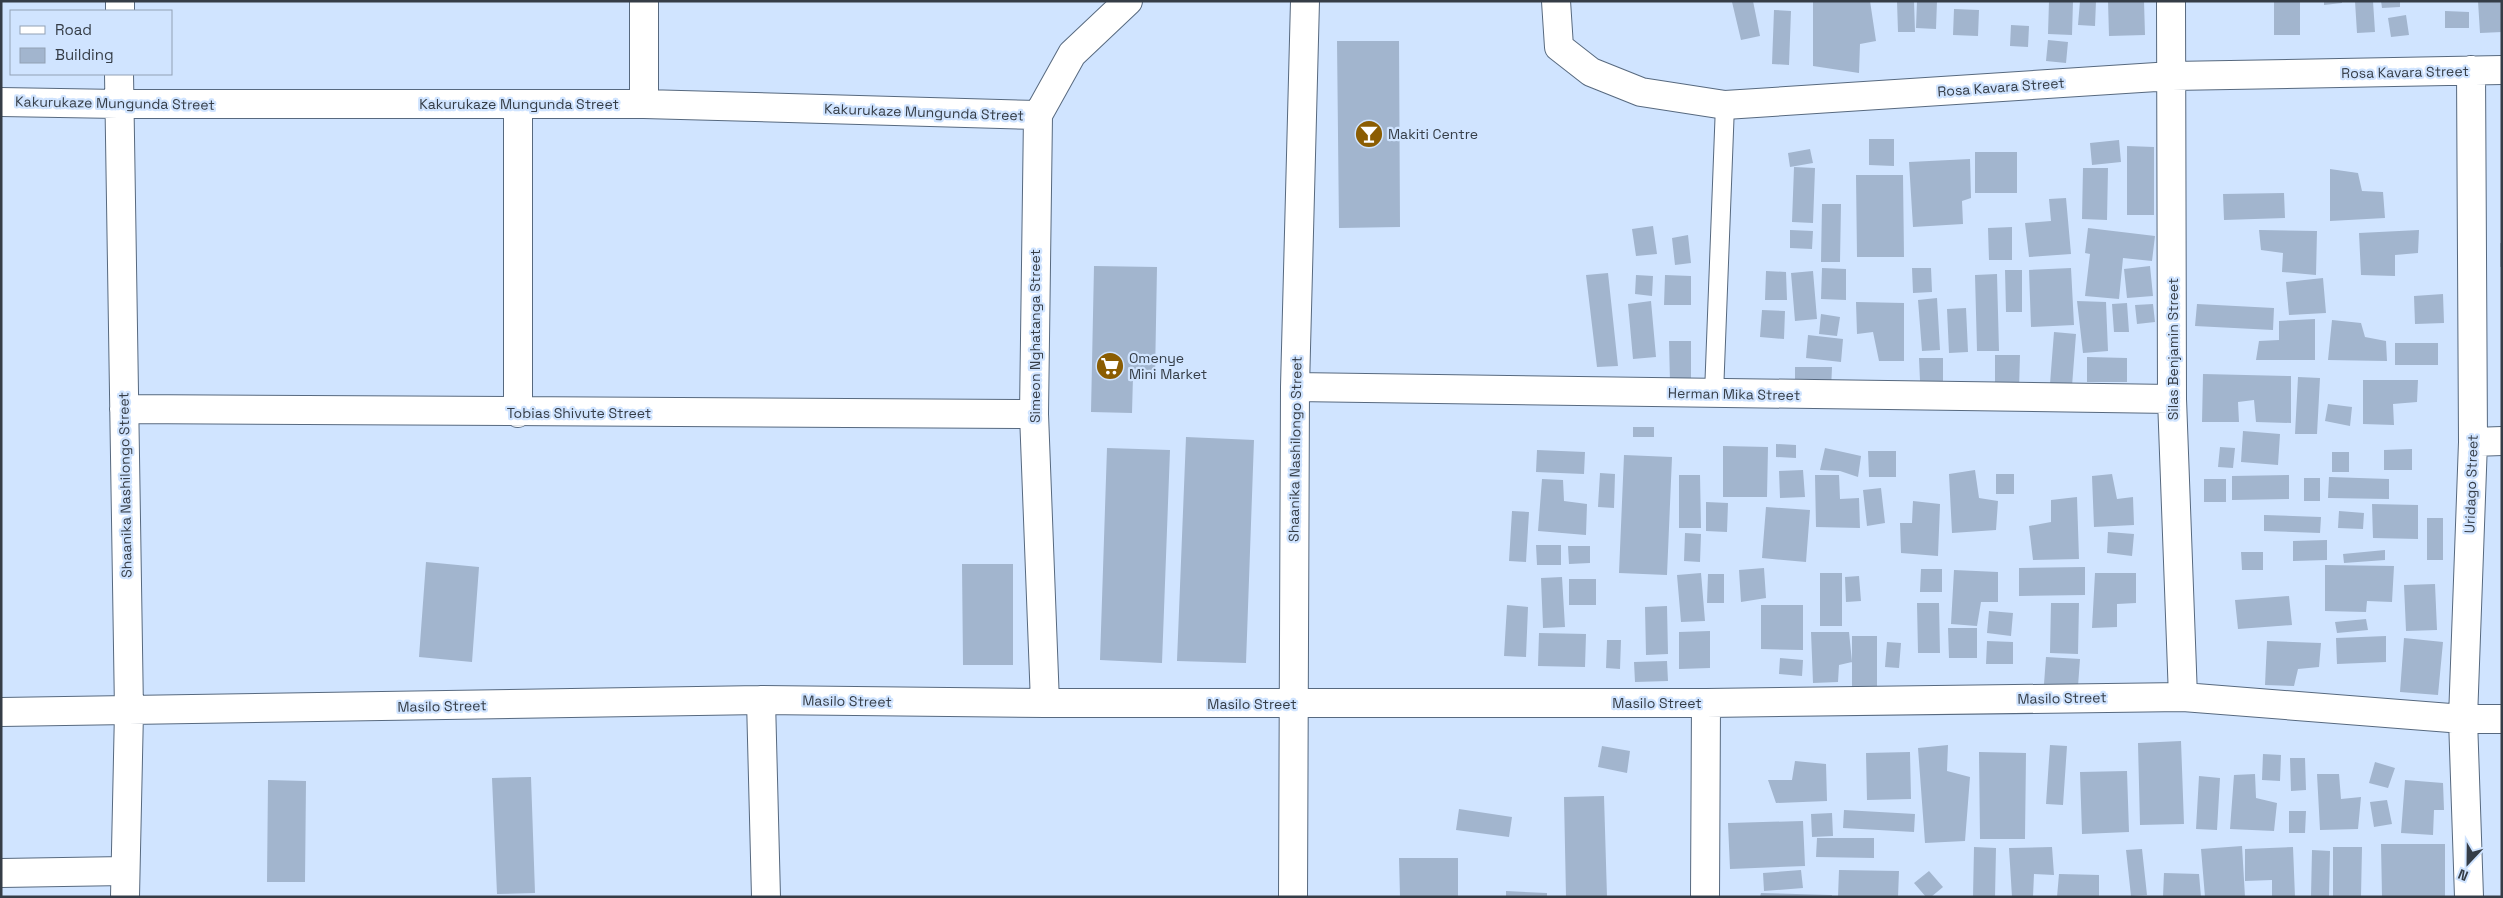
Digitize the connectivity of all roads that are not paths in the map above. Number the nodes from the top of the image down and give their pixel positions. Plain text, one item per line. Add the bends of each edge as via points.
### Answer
1 (644, 1) edge
2 (1128, 1) edge
3 (1305, 1) edge
4 (1556, 1) edge
5 (2171, 1) edge
6 (2471, 70) junction
7 (2502, 70) edge
8 (118, 75) edge
9 (2172, 76) junction
10 (1, 102) edge
11 (118, 104) junction
12 (518, 104) junction
13 (644, 104) junction
14 (1725, 105) junction
15 (1038, 115) junction
16 (1295, 387) junction
17 (1714, 394) junction
18 (2172, 400) junction
19 (124, 409) junction
20 (518, 413) junction
21 (1034, 414) junction
22 (2502, 441) edge
23 (2473, 442) junction
24 (2183, 697) junction
25 (761, 700) junction
26 (1706, 703) junction
27 (1045, 704) junction
28 (1293, 704) junction
29 (129, 711) junction
30 (1, 712) edge
31 (2464, 719) junction
32 (2502, 719) edge
33 (1, 873) edge
34 (125, 884) edge
35 (766, 897) edge
36 (1293, 897) edge
37 (1705, 897) edge
38 (2469, 897) edge

1 - 13 street
2 - 15 street, Simeon Nghatanga Street via 1072,54
3 - 16 street, Shaanika Nashilongo Street
4 - 14 street, Rosa Kavara Street via 1559,47 1591,72 1641,92
5 - 9 street, Silas Benjamin Street
6 - 7 street, Rosa Kavara Street
6 - 9 street, Rosa Kavara Street
6 - 23 street, Uridago Street
8 - 11 street, Shaanika Nashilongo Street
9 - 14 street, Rosa Kavara Street
9 - 18 street, Silas Benjamin Street
10 - 11 street, Kakurukaze Mungunda Street
11 - 12 street, Kakurukaze Mungunda Street
11 - 19 street, Shaanika Nashilongo Street
12 - 13 street, Kakurukaze Mungunda Street
12 - 20 street
13 - 15 street, Kakurukaze Mungunda Street
14 - 17 lane
15 - 21 street, Simeon Nghatanga Street
16 - 17 street, Herman Mika Street
16 - 28 street, Shaanika Nashilongo Street
17 - 18 street, Herman Mika Street
18 - 24 street, Silas Benjamin Street
19 - 20 street, Tobias Shivute Street
19 - 29 street, Shaanika Nashilongo Street
20 - 21 street, Tobias Shivute Street
21 - 27 street, Simeon Nghatanga Street
22 - 23 street
23 - 31 street, Uridago Street
24 - 26 street, Masilo Street
24 - 31 street, Masilo Street
25 - 27 street, Masilo Street
25 - 29 street, Masilo Street
25 - 35 street
26 - 28 street, Masilo Street
26 - 37 street
27 - 28 street, Masilo Street
28 - 36 street, Shaanika Nashilongo Street
29 - 30 street, Masilo Street
29 - 34 street, Shaanika Nashilongo Street
31 - 32 street, Masilo Street
31 - 38 street, Uridago Street
33 - 34 street

